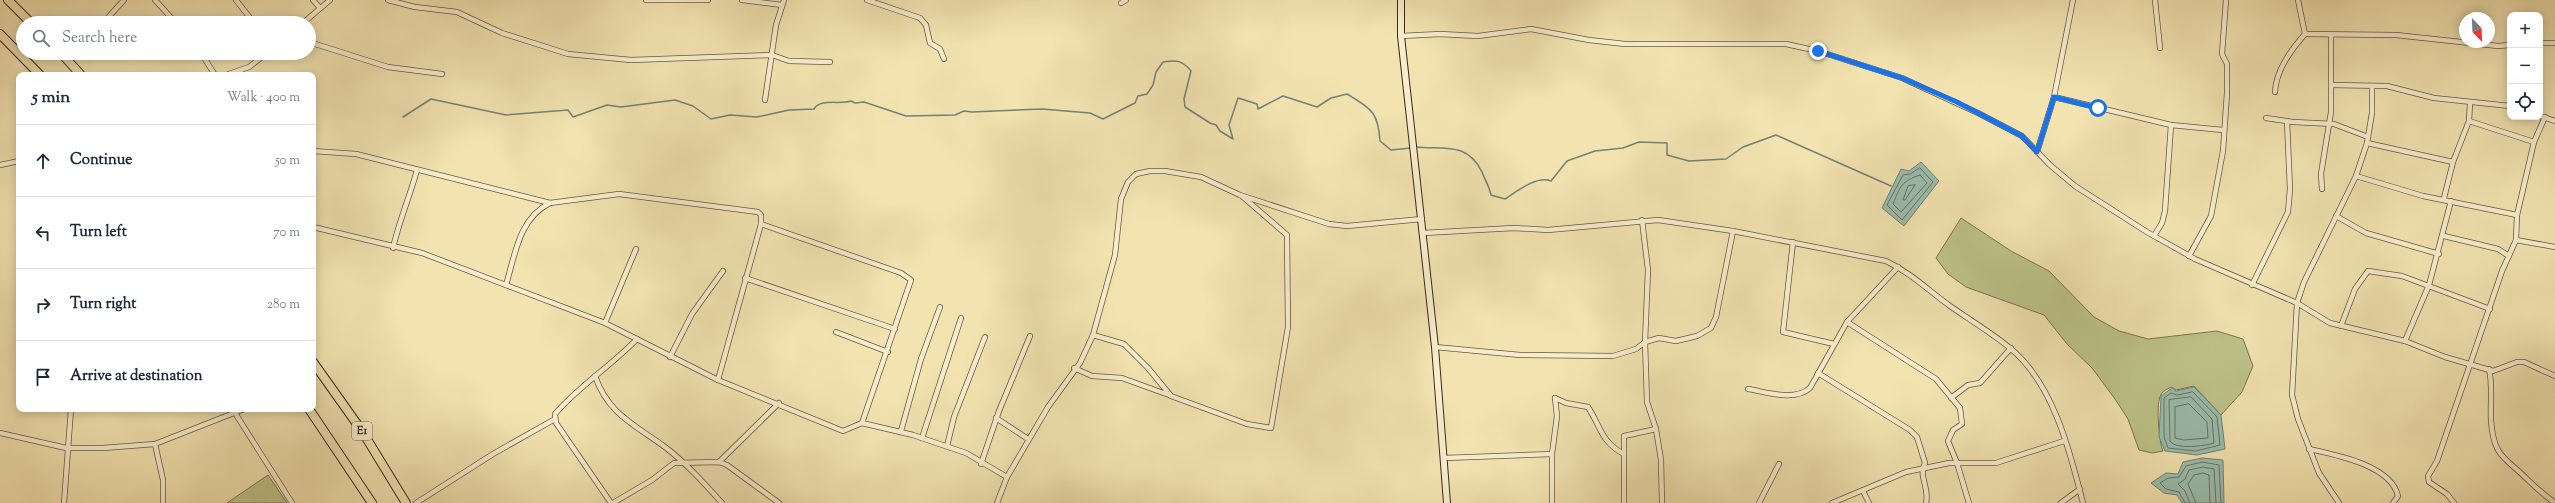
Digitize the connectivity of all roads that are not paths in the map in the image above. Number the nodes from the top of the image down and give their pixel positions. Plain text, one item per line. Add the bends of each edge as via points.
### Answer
1 (8, 0) edge
2 (124, 0) edge
3 (155, 0) edge
4 (236, 0) edge
5 (313, 0) edge
6 (330, 0) edge
7 (388, 0) edge
8 (646, 0) edge
9 (708, 0) edge
10 (742, 0) edge
11 (867, 0) edge
12 (1126, 0) edge
13 (1400, 0) edge
14 (2074, 0) edge
15 (2154, 0) edge
16 (2226, 0) edge
17 (2298, 0) edge
18 (783, 2) edge
19 (1121, 3) dead end
20 (320, 8) junction
21 (24, 16) edge
22 (109, 16) edge
23 (170, 16) edge
24 (247, 16) edge
25 (311, 16) edge
26 (0, 34) edge
27 (2305, 34) junction
28 (2331, 35) junction
29 (1401, 36) junction
30 (2543, 43) edge
31 (2555, 43) edge
32 (316, 44) edge
33 (2507, 45) edge
34 (2160, 48) dead end
35 (16, 50) edge
36 (772, 54) junction
37 (944, 59) dead end
38 (25, 60) edge
39 (207, 60) edge
40 (258, 60) edge
41 (68, 61) edge
42 (830, 62) dead end
43 (37, 72) edge
44 (78, 72) edge
45 (213, 72) edge
46 (235, 72) edge
47 (442, 74) dead end
48 (2332, 85) junction
49 (2372, 86) junction
50 (2275, 92) dead end
51 (2054, 97) junction
52 (765, 100) dead end
53 (2470, 103) junction
54 (2507, 106) edge
55 (2543, 116) edge
56 (2266, 118) dead end
57 (2541, 120) edge
58 (2287, 121) junction
59 (2555, 121) edge
60 (2469, 122) junction
61 (2327, 124) junction
62 (2171, 125) junction
63 (2223, 130) junction
64 (2368, 137) junction
65 (2534, 142) junction
66 (2367, 143) junction
67 (316, 150) edge
68 (2037, 152) junction
69 (16, 161) edge
70 (2453, 162) junction
71 (0, 164) edge
72 (417, 170) junction
73 (2356, 176) junction
74 (2322, 189) dead end
75 (1240, 195) junction
76 (2444, 198) junction
77 (2451, 201) junction
78 (550, 203) junction
79 (2517, 215) junction
80 (2336, 216) junction
81 (1422, 219) junction
82 (1642, 220) junction
83 (761, 224) junction
84 (316, 228) edge
85 (1733, 230) junction
86 (1423, 233) junction
87 (2154, 236) junction
88 (2444, 236) junction
89 (2516, 240) junction
90 (1793, 242) junction
91 (2555, 247) edge
92 (393, 248) junction
93 (636, 249) dead end
94 (2439, 254) junction
95 (2189, 256) junction
96 (2509, 256) junction
97 (1898, 267) junction
98 (723, 271) dead end
99 (745, 278) junction
100 (2252, 284) junction
101 (506, 285) junction
102 (2430, 285) junction
103 (2297, 303) junction
104 (940, 307) dead end
105 (2490, 309) junction
106 (961, 318) dead end
107 (1847, 322) junction
108 (605, 323) junction
109 (2341, 326) junction
110 (895, 329) junction
111 (836, 332) dead end
112 (1093, 335) junction
113 (1030, 336) dead end
114 (985, 337) dead end
115 (637, 339) junction
116 (2405, 341) junction
117 (1645, 342) junction
118 (1834, 344) junction
119 (1435, 347) junction
120 (2011, 348) junction
121 (888, 352) junction
122 (670, 357) junction
123 (2470, 364) junction
124 (316, 366) edge
125 (1074, 368) junction
126 (2488, 369) junction
127 (1818, 373) junction
128 (595, 376) junction
129 (2555, 376) edge
130 (718, 380) junction
131 (1748, 389) dead end
132 (1171, 396) junction
133 (1951, 398) junction
134 (779, 403) junction
135 (71, 412) edge
136 (311, 412) edge
137 (235, 413) joint
138 (996, 418) junction
139 (555, 419) junction
140 (862, 423) junction
141 (1656, 429) junction
142 (900, 431) junction
143 (0, 433) edge
144 (922, 438) junction
145 (1028, 440) junction
146 (2064, 440) junction
147 (156, 444) junction
148 (947, 446) junction
149 (66, 448) junction
150 (2309, 449) junction
151 (1552, 454) junction
152 (1624, 454) junction
153 (1444, 458) junction
154 (680, 461) junction
155 (719, 462) junction
156 (1958, 463) junction
157 (981, 464) junction
158 (1779, 464) dead end
159 (1922, 469) junction
160 (1007, 477) junction
161 (2080, 489) junction
162 (1863, 492) junction
163 (2555, 502) edge
164 (64, 503) edge
165 (163, 503) edge
166 (292, 503) edge
167 (372, 503) edge
168 (406, 503) edge
169 (416, 503) edge
170 (612, 503) edge
171 (722, 503) edge
172 (779, 503) edge
173 (997, 503) edge
174 (1447, 503) edge
175 (1552, 503) edge
176 (1624, 503) edge
177 (1662, 503) edge
178 (1759, 503) edge
179 (1832, 503) edge
180 (1869, 503) edge
181 (1926, 503) edge
182 (1969, 503) edge
183 (2061, 503) edge
184 (2083, 503) edge
185 (2339, 503) edge
186 (2393, 503) edge
187 (2454, 503) edge

1 - 21 highway
2 - 22 street
3 - 23 street
4 - 24 street
5 - 20 street
6 - 20 street
7 - 36 street via 415,7 457,12 502,33 568,54 631,60
8 - 9 street
10 - 18 street
11 - 37 street via 920,18 926,25 930,43 940,49
12 - 19 street
13 - 29 main road
14 - 51 street
15 - 34 street
16 - 63 street via 2222,54 2227,64 2227,93
17 - 27 street
18 - 36 street
20 - 25 street
26 - 35 highway
27 - 28 street
27 - 50 street via 2277,76
28 - 33 street via 2396,35 2491,46
28 - 48 street
29 - 68 street via 1478,36 1531,30 1625,44 1786,44 1854,62 1937,93 2022,136
29 - 81 main road
30 - 31 street
32 - 47 street via 388,67
36 - 42 street via 789,61
36 - 52 street
38 - 43 highway
39 - 45 street
40 - 46 street via 249,67
41 - 44 highway
48 - 49 street
48 - 61 street via 2331,112
49 - 53 street via 2393,87 2434,98
49 - 64 street via 2372,113
51 - 62 street
51 - 68 street
53 - 54 street
53 - 60 street
55 - 59 street
56 - 58 street
57 - 65 street
58 - 61 street
58 - 100 street via 2290,189 2288,212
60 - 65 street
60 - 70 street
61 - 64 street via 2334,124
61 - 74 street via 2321,174
62 - 63 street
62 - 87 street via 2165,211 2162,223
63 - 95 street via 2223,151 2211,216
64 - 66 street
65 - 79 street
66 - 70 street
66 - 73 street
67 - 72 street via 356,154
68 - 87 street via 2075,186
69 - 71 street
70 - 76 street
72 - 78 street
72 - 92 street via 397,228
73 - 76 street via 2423,196
73 - 80 street
75 - 81 street via 1329,224 1347,226
75 - 112 street via 1201,177 1165,171 1145,171 1132,177 1121,199 1115,255
75 - 132 street via 1280,228 1288,240 1288,327 1271,428 1247,424
76 - 77 street
77 - 79 street
77 - 88 street
78 - 83 street via 619,194 758,212 761,215
78 - 101 street via 527,221
79 - 89 street
80 - 94 street via 2366,233
80 - 103 street
81 - 86 main road
82 - 85 street via 1681,222
82 - 86 street via 1548,230 1514,228
82 - 117 street via 1648,270
83 - 99 street
83 - 110 street via 909,277 910,286
84 - 92 street via 357,236
85 - 90 street
85 - 117 street via 1716,317 1711,328 1697,336 1676,341 1659,338
86 - 119 main road
87 - 95 street
88 - 94 street
88 - 96 street via 2498,249
89 - 91 street
89 - 96 street
90 - 97 street via 1816,249 1863,255
90 - 118 street via 1783,332
92 - 101 street via 422,253
93 - 108 street
94 - 102 street
95 - 100 street
96 - 105 street
97 - 107 street
97 - 120 street
98 - 122 street via 692,314
99 - 110 street
99 - 130 street
100 - 103 street
101 - 108 street
102 - 105 street via 2448,295
102 - 109 street via 2402,276 2368,271 2355,289
102 - 116 street
103 - 109 street via 2330,323
103 - 150 street via 2292,395
104 - 142 street via 920,358
105 - 123 street
106 - 144 street
107 - 118 street
107 - 133 street via 1936,379
108 - 115 street
109 - 116 street
110 - 121 street
111 - 121 street
112 - 125 street via 1080,363
112 - 132 street via 1124,344
113 - 138 street
114 - 148 street via 954,417
115 - 122 street
115 - 128 street
116 - 123 street
117 - 119 street via 1636,349 1613,356 1520,355
117 - 141 street via 1648,408
118 - 127 street
119 - 153 main road
120 - 133 street via 1980,383 1968,385
120 - 146 street via 2043,385
121 - 140 street
122 - 130 street
123 - 126 street
123 - 187 street via 2438,461 2428,476 2429,482 2447,494
124 - 168 highway, E1 via 362,432
125 - 132 street via 1092,376 1122,378
125 - 145 street
126 - 129 street via 2498,370 2517,362 2524,362
126 - 163 street via 2492,390 2491,422 2497,450 2504,461 2540,493
127 - 131 street via 1810,388 1802,394
127 - 159 street via 1910,430 1917,437 1925,463
128 - 139 street via 567,400 555,414
128 - 154 street via 607,402 629,423 665,447
130 - 134 street
133 - 156 street via 1960,408 1962,424 1953,430 1948,441
134 - 140 street via 843,431
134 - 155 street
135 - 149 street
136 - 167 highway, E1
137 - 147 street
137 - 166 street
138 - 145 street
138 - 157 street
139 - 169 street via 493,454
139 - 170 street
140 - 142 street
141 - 152 street via 1624,436
141 - 177 street via 1662,460
142 - 144 street
143 - 149 street
144 - 148 street
145 - 160 street
146 - 156 street via 1996,463
146 - 161 street
147 - 149 street
147 - 165 street via 163,480
148 - 157 street via 966,453
149 - 164 street
150 - 185 street via 2319,474
150 - 186 street via 2347,457 2383,476 2396,486 2398,496
151 - 152 street via 1557,416 1555,398 1588,407 1597,420 1600,432 1612,447
151 - 153 street
151 - 175 street
152 - 176 street
153 - 174 main road
154 - 155 street
154 - 170 street
154 - 171 street via 701,479
155 - 172 street via 731,467
156 - 159 street
156 - 182 street
157 - 160 street
158 - 178 street
159 - 162 street via 1906,472
159 - 181 street via 1928,495
160 - 173 street
161 - 183 street
161 - 184 street
162 - 179 street
162 - 180 street

